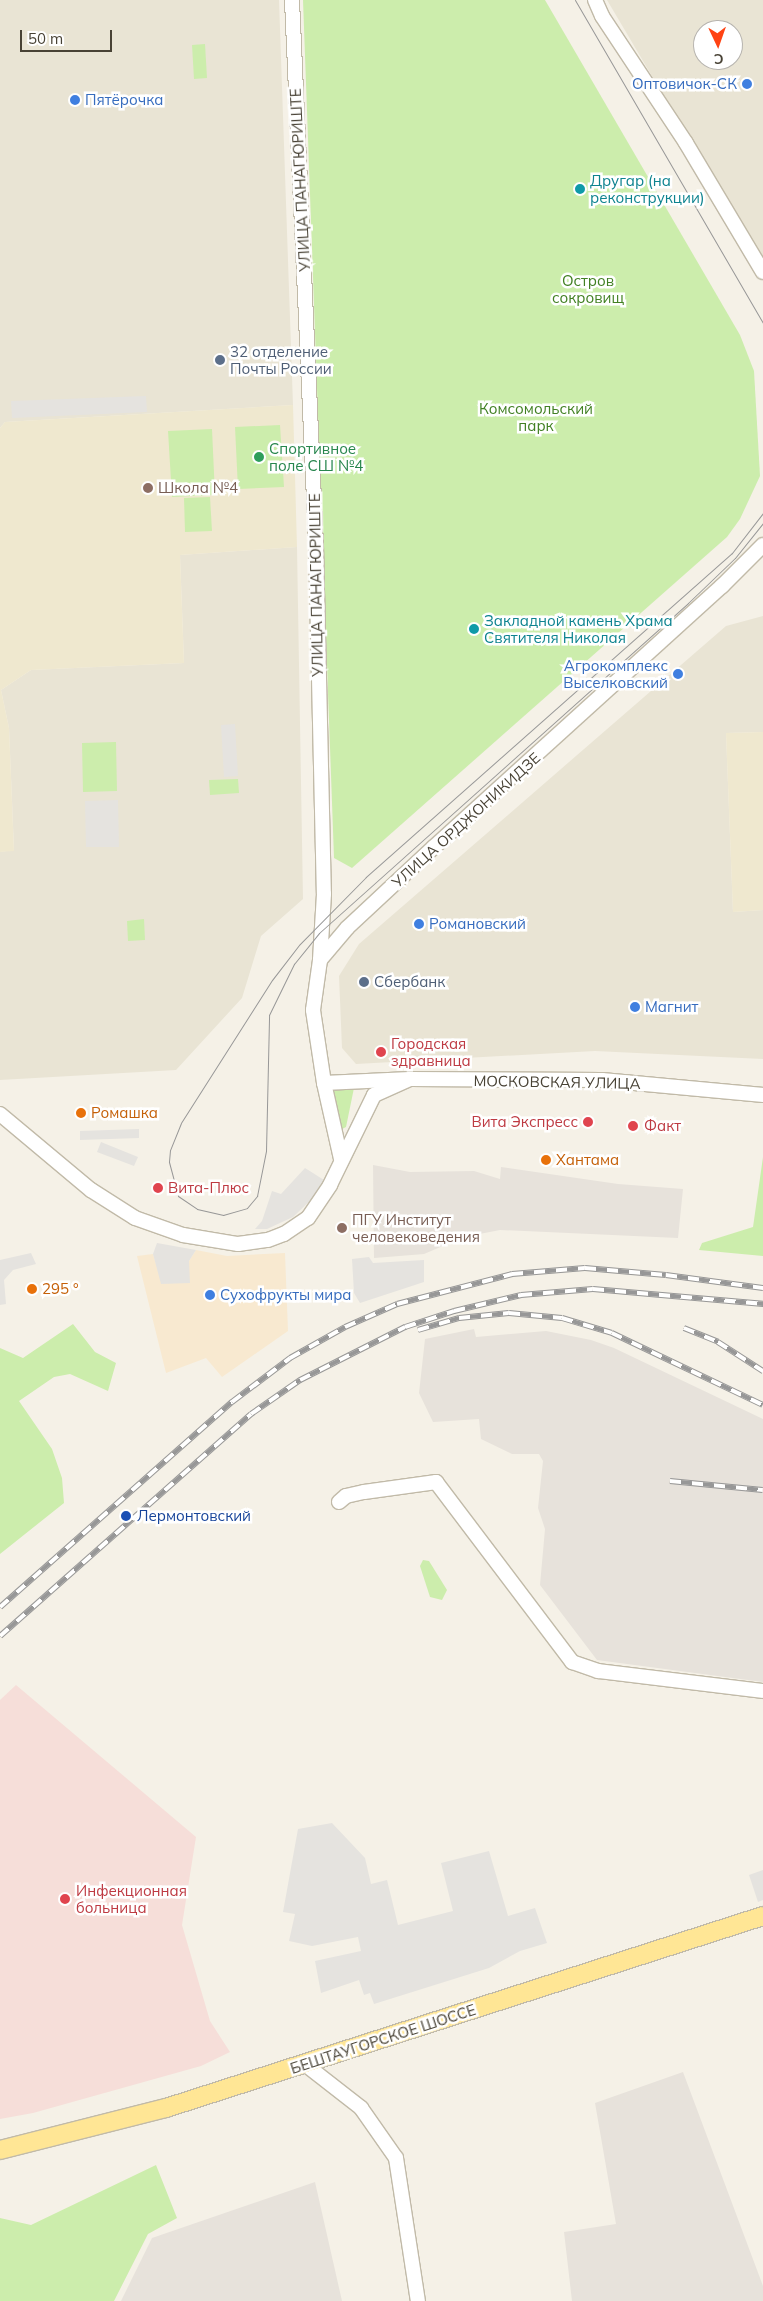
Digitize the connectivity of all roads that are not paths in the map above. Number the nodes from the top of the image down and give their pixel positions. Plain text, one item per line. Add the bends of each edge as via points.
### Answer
1 (292, 0) edge
2 (595, 0) edge
3 (763, 272) edge
4 (763, 545) edge
5 (320, 960) junction
6 (410, 1079) junction
7 (324, 1083) junction
8 (763, 1095) edge
9 (0, 1114) edge
10 (341, 1159) junction
11 (339, 1502) dead end
12 (763, 1691) edge
13 (763, 1916) edge
14 (306, 2065) junction
15 (0, 2150) edge
16 (418, 2301) edge

1 - 5 street, УЛИЦА ПАНАГЮРИШТЕ via 316,546 324,894
2 - 3 street via 602,16 686,142
4 - 5 street, УЛИЦА ОРДЖОНИКИДЗЕ via 347,928
5 - 7 street via 313,1010
6 - 7 street, МОСКОВСКАЯ УЛИЦА
6 - 8 street, МОСКОВСКАЯ УЛИЦА via 602,1080
6 - 10 street, МОСКОВСКАЯ УЛИЦА via 374,1095
7 - 10 street
9 - 10 street, МОСКОВСКАЯ УЛИЦА via 111,1205 155,1226 223,1243 268,1240 297,1226 320,1203
11 - 12 street via 346,1496 364,1492 436,1482 572,1662 598,1671
13 - 14 main road, БЕШТАУГОРСКОЕ ШОССЕ
14 - 15 main road, БЕШТАУГОРСКОЕ ШОССЕ via 166,2108
14 - 16 street via 362,2108 396,2158

